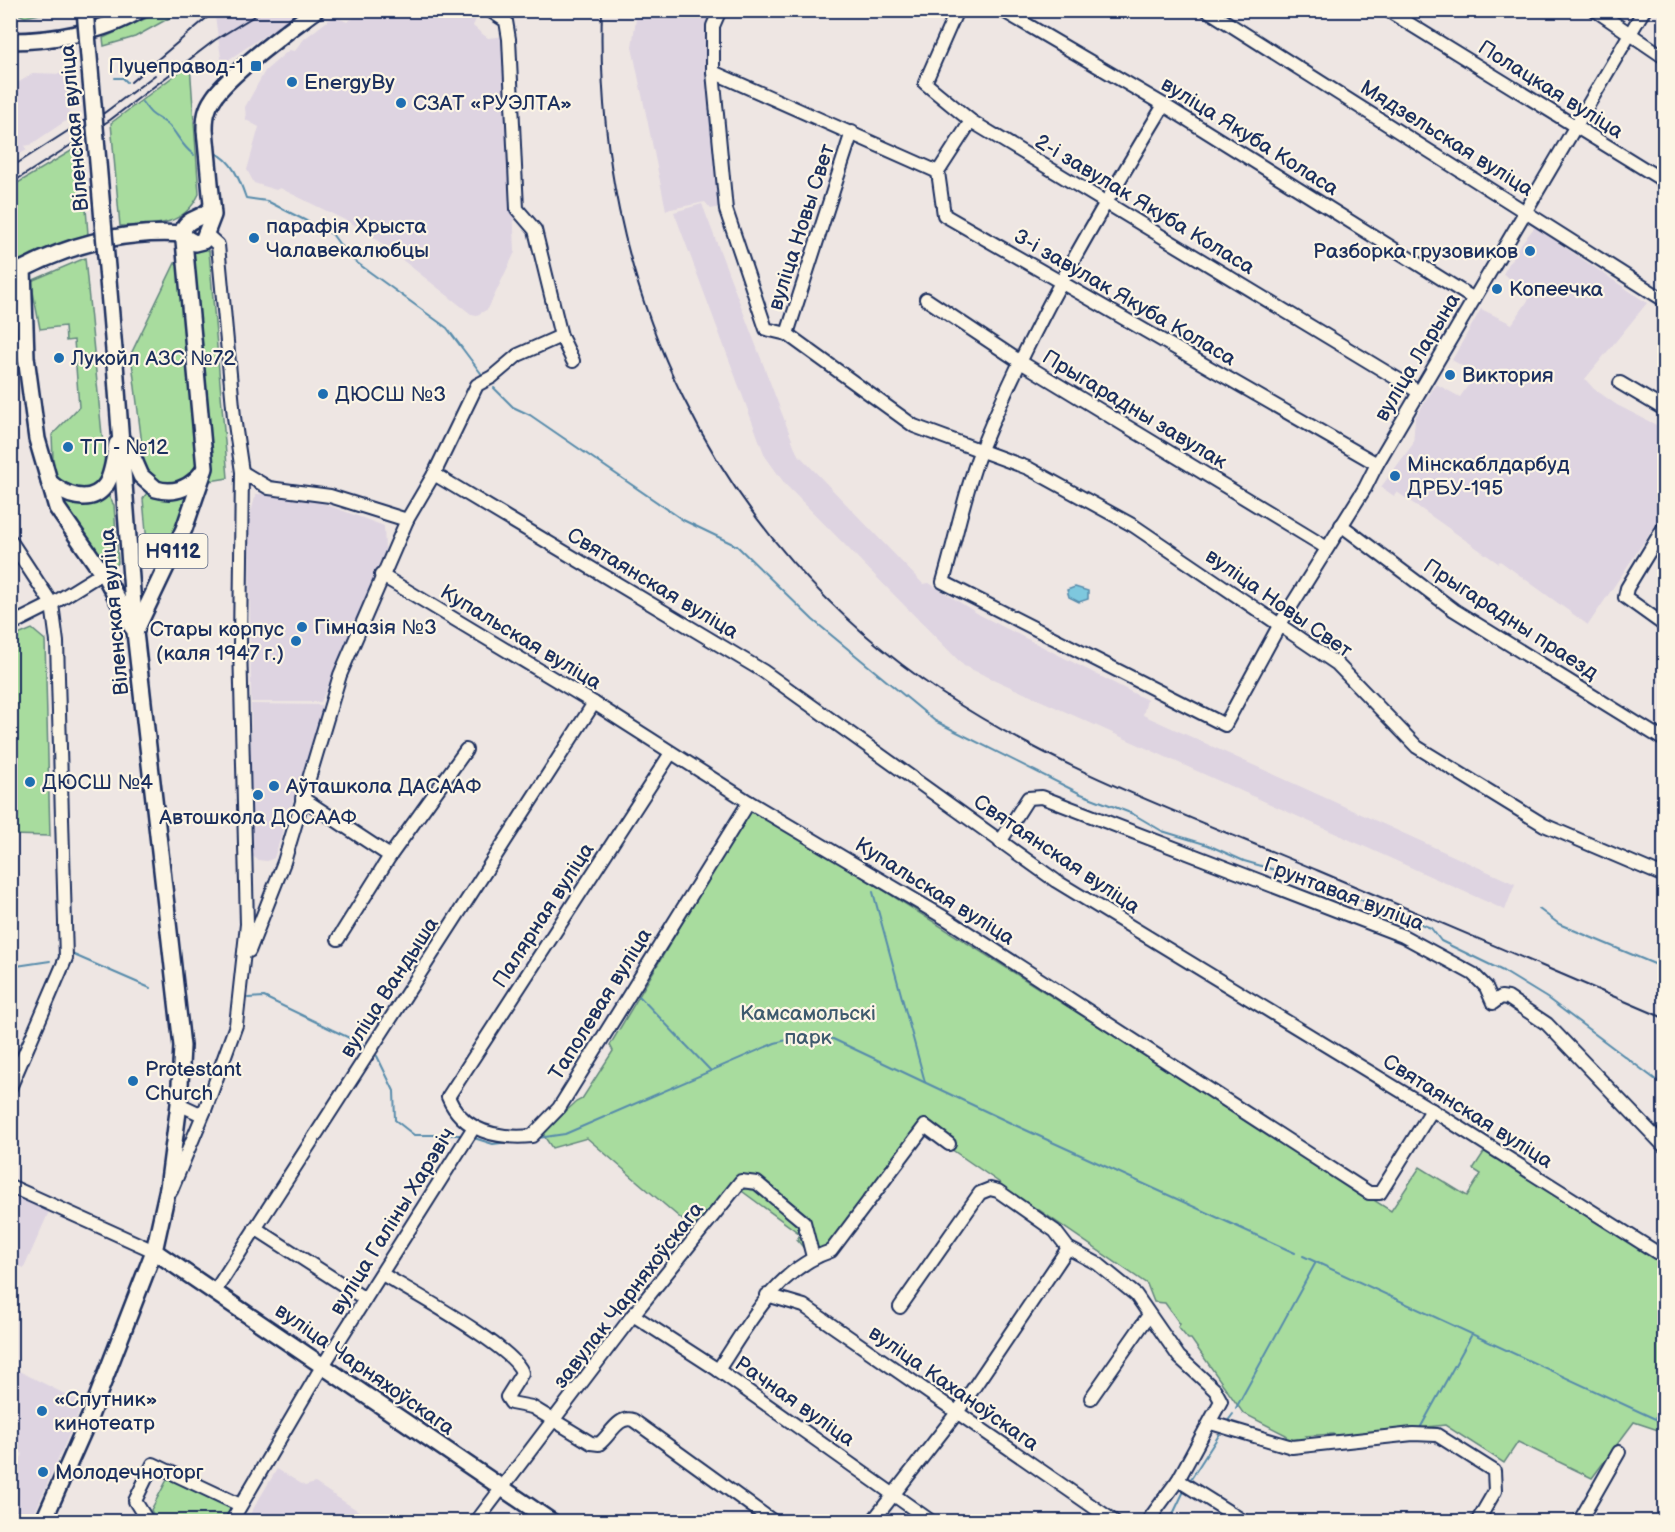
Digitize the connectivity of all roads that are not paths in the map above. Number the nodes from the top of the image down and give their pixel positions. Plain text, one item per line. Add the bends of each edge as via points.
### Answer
1 (85, 10) edge
2 (140, 10) edge
3 (316, 10) edge
4 (489, 10) edge
5 (720, 10) edge
6 (957, 10) edge
7 (1002, 10) edge
8 (1207, 10) edge
9 (1387, 10) edge
10 (1595, 10) edge
11 (1644, 10) edge
12 (1629, 33) junction
13 (10, 41) edge
14 (1665, 57) edge
15 (713, 72) junction
16 (1164, 105) junction
17 (971, 121) junction
18 (1575, 128) junction
19 (852, 132) junction
20 (938, 172) junction
21 (1665, 181) edge
22 (1105, 203) junction
23 (1526, 212) junction
24 (195, 231) junction
25 (17, 271) edge
26 (1061, 281) junction
27 (926, 299) dead end
28 (1474, 299) junction
29 (1665, 300) edge
30 (787, 334) junction
31 (561, 336) junction
32 (573, 361) dead end
33 (1019, 361) junction
34 (1620, 383) dead end
35 (1419, 392) junction
36 (1665, 409) edge
37 (121, 427) junction
38 (981, 449) junction
39 (1377, 464) junction
40 (205, 468) junction
41 (242, 472) junction
42 (434, 474) junction
43 (49, 482) junction
44 (407, 520) junction
45 (1341, 525) junction
46 (1665, 527) edge
47 (10, 540) edge
48 (1327, 548) junction
49 (102, 573) junction
50 (381, 575) junction
51 (52, 604) junction
52 (1280, 624) junction
53 (10, 625) edge
54 (1665, 625) edge
55 (135, 632) junction
56 (594, 703) junction
57 (1665, 740) edge
58 (466, 750) dead end
59 (671, 753) junction
60 (302, 798) junction
61 (749, 802) junction
62 (1000, 842) junction
63 (390, 856) junction
64 (1665, 876) edge
65 (253, 926) junction
66 (339, 939) dead end
67 (13, 1074) edge
68 (10, 1088) edge
69 (448, 1097) joint
70 (179, 1104) junction
71 (206, 1110) junction
72 (1432, 1110) junction
73 (474, 1127) junction
74 (949, 1144) dead end
75 (1665, 1146) edge
76 (10, 1186) edge
77 (164, 1209) junction
78 (255, 1228) junction
79 (1068, 1248) junction
80 (154, 1251) junction
81 (813, 1257) junction
82 (1665, 1257) edge
83 (382, 1274) junction
84 (215, 1291) junction
85 (767, 1295) junction
86 (365, 1299) junction
87 (900, 1307) dead end
88 (1149, 1315) junction
89 (633, 1316) junction
90 (323, 1366) junction
91 (718, 1370) junction
92 (1091, 1398) dead end
93 (956, 1414) junction
94 (555, 1421) junction
95 (1211, 1423) junction
96 (1619, 1452) dead end
97 (1178, 1480) junction
98 (501, 1488) junction
99 (893, 1495) junction
100 (240, 1505) junction
101 (43, 1521) edge
102 (148, 1521) edge
103 (231, 1521) edge
104 (476, 1521) edge
105 (552, 1521) edge
106 (774, 1521) edge
107 (873, 1521) edge
108 (932, 1521) edge
109 (1115, 1521) edge
110 (1146, 1521) edge
111 (1245, 1521) edge
112 (1477, 1521) edge
113 (1579, 1521) edge

1 - 37 main road, Віленская вуліца, bridge
2 - 13 main road via 93,29
3 - 24 main road, Н9112 via 230,80 212,101 205,119
4 - 31 street via 506,21 509,39 517,209 535,230
5 - 15 street, вуліца Новы Свет via 713,26
6 - 17 street, 2-і завулак Якуба Коласа via 925,82
7 - 16 street, вуліца Якуба Коласа
8 - 23 street, Мядзельская вуліца
9 - 18 street, Полацкая вуліца
10 - 12 street
11 - 12 street, вуліца Ларына
12 - 14 street
12 - 18 street, вуліца Ларына
15 - 19 street, вуліца Новы Свет
15 - 30 street, вуліца Новы Свет via 726,210 766,329
16 - 22 street
16 - 28 street, вуліца Якуба Коласа
17 - 20 street
17 - 22 street, 2-і завулак Якуба Коласа
18 - 21 street, Полацкая вуліца
18 - 23 street, вуліца Ларына
19 - 20 street, вуліца Новы Свет
19 - 30 street, вуліца Новы Свет
20 - 26 street, 3-і завулак Якуба Коласа via 944,215
22 - 26 street
22 - 35 street, 2-і завулак Якуба Коласа
23 - 28 street, вуліца Ларына
23 - 29 street, Мядзельская вуліца
24 - 25 main road via 127,234 83,244
24 - 40 main road, Н9112
24 - 41 street via 218,244
25 - 43 main road via 37,439
26 - 33 street
26 - 39 street, 3-і завулак Якуба Коласа
27 - 33 street, Прыгарадны завулак
28 - 35 street, вуліца Ларына
30 - 38 street, вуліца Новы Свет via 914,426
31 - 32 street
31 - 42 street, Віленская вуліца via 518,355 477,385
33 - 38 street
33 - 48 street, Прыгарадны завулак
34 - 36 street
35 - 39 street, вуліца Ларына
37 - 40 main road via 141,476 156,489 180,490 192,484
37 - 43 main road via 105,488 80,497 66,494
37 - 55 main road, Віленская вуліца
38 - 52 street, вуліца Новы Свет via 1028,468 1134,526
38 - 52 street, вуліца Ларына via 943,582 1225,725
39 - 45 street, вуліца Ларына
40 - 55 main road, Н9112 via 184,530
41 - 44 street via 269,488 330,496
41 - 65 street via 240,645
42 - 44 street, Віленская вуліца
42 - 62 street, Святаянская вуліца via 763,671
43 - 49 main road via 65,524
44 - 50 street, Віленская вуліца
45 - 48 street, вуліца Ларына
45 - 57 street, Прыгарадны праезд via 1454,610
46 - 54 street via 1625,597
47 - 51 street
48 - 52 street, вуліца Ларына
49 - 51 street
49 - 55 main road
50 - 56 street, Купальская вуліца
50 - 60 street, Віленская вуліца via 340,675
51 - 53 street
51 - 67 street via 57,642 66,958
52 - 64 street, вуліца Новы Свет via 1337,664 1417,747 1544,825
55 - 70 main road, Віленская вуліца via 182,1046
56 - 59 street, Купальская вуліца
56 - 78 street, вуліца Вандыша
58 - 63 street
59 - 61 street, Купальская вуліца
59 - 69 street, Палярная вуліца
60 - 63 street
60 - 65 street, Віленская вуліца via 284,862
61 - 72 street, Купальская вуліца via 945,918 1369,1193 1380,1193
61 - 73 street, Таполевая вуліца via 559,1108 532,1136 507,1138
62 - 72 street, Святаянская вуліца via 1056,881
62 - 75 street, Грунтавая вуліца via 1028,798 1042,797 1403,936 1473,974 1486,987 1493,1003 1501,997 1508,998 1541,1019
63 - 66 street
65 - 71 street, Віленская вуліца via 244,960 236,1025
67 - 68 street
69 - 73 street, Таполевая вуліца via 454,1112
70 - 71 street via 198,1113
70 - 77 main road, Віленская вуліца
71 - 77 street, Віленская вуліца
72 - 82 street, Святаянская вуліца
73 - 83 street, вуліца Галіны Харэвіч
74 - 81 street via 925,1126 831,1251
76 - 80 street
77 - 80 main road, Віленская вуліца
78 - 84 street, вуліца Вандыша
78 - 86 street
79 - 87 street via 1055,1231 998,1191 980,1193
79 - 88 street via 1098,1264 1136,1295
79 - 93 street
80 - 84 main road, вуліца Чарняхоўскага
80 - 101 main road, Віленская вуліца via 92,1411
81 - 85 street
81 - 89 street, завулак Чарняхоўскага via 804,1222 757,1183 741,1182
83 - 86 street, вуліца Галіны Харэвіч
83 - 94 street via 513,1358 521,1365 522,1373 507,1397 511,1403 532,1407
84 - 90 main road, вуліца Чарняхоўскага
85 - 91 street
85 - 93 street, вуліца Каханоўскага via 804,1306
86 - 90 street, вуліца Галіны Харэвіч
88 - 92 street
88 - 95 street via 1179,1357 1215,1390 1221,1401
89 - 91 street, Рачная вуліца
89 - 94 street, завулак Чарняхоўскага
90 - 98 main road, вуліца Чарняхоўскага
90 - 100 street, вуліца Галіны Харэвіч
91 - 99 street, Рачная вуліца
93 - 99 street
93 - 109 street, вуліца Каханоўскага
94 - 98 street, завулак Чарняхоўскага
94 - 106 street via 599,1444 619,1422 633,1420
95 - 97 street
95 - 112 street via 1292,1447 1437,1435 1494,1471 1495,1491
96 - 113 street
97 - 110 street
97 - 111 street
98 - 104 street, завулак Чарняхоўскага
98 - 105 main road, вуліца Чарняхоўскага
99 - 107 street
99 - 108 street, Рачная вуліца
100 - 102 street via 153,1464 135,1501
100 - 103 street, вуліца Галіны Харэвіч

